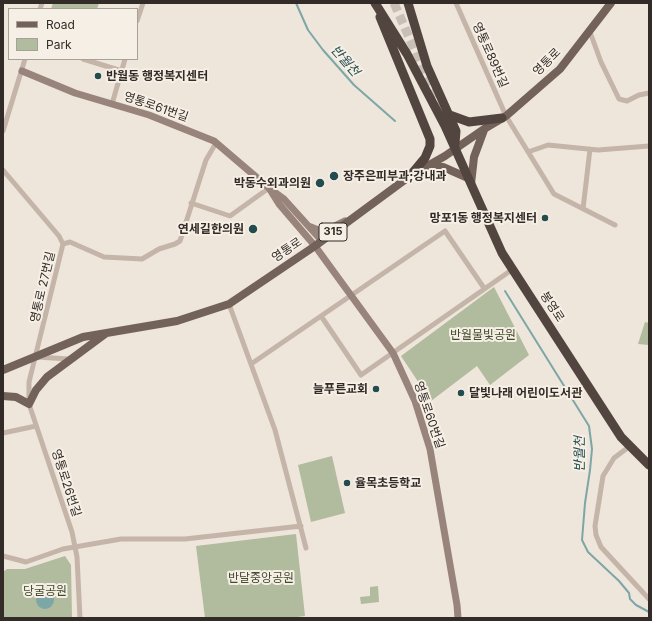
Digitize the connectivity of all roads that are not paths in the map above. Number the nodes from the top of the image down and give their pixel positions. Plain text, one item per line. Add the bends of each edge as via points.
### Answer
1 (143, 3) edge
2 (375, 3) edge
3 (408, 3) edge
4 (456, 3) edge
5 (611, 3) edge
6 (138, 18) edge
7 (590, 32) junction
8 (25, 60) edge
9 (86, 60) edge
10 (125, 60) edge
11 (22, 71) junction
12 (122, 71) junction
13 (649, 93) edge
14 (112, 104) junction
15 (447, 114) junction
16 (504, 117) junction
17 (484, 129) junction
18 (3, 131) edge
19 (216, 143) junction
20 (649, 146) edge
21 (590, 149) junction
22 (455, 150) junction
23 (528, 152) junction
24 (426, 167) junction
25 (3, 170) edge
26 (410, 176) junction
27 (470, 181) junction
28 (269, 188) junction
29 (191, 203) junction
30 (583, 209) junction
31 (353, 218) junction
32 (307, 224) junction
33 (615, 226) dead end
34 (59, 236) junction
35 (70, 242) junction
36 (318, 243) junction
37 (63, 244) junction
38 (513, 269) junction
39 (484, 288) junction
40 (351, 296) junction
41 (229, 304) junction
42 (321, 316) junction
43 (107, 332) junction
44 (393, 353) junction
45 (36, 357) junction
46 (69, 359) junction
47 (252, 364) junction
48 (3, 370) edge
49 (3, 396) edge
50 (29, 404) junction
51 (36, 426) junction
52 (3, 433) edge
53 (630, 446) junction
54 (649, 465) edge
55 (301, 526) junction
56 (75, 548) junction
57 (306, 548) dead end
58 (3, 556) edge
59 (649, 598) edge
60 (80, 618) edge
61 (458, 618) edge

1 - 6 street
2 - 22 highway, 봉영로 via 407,54
2 - 26 highway via 430,139 425,158
3 - 15 highway via 427,66
4 - 16 street, 영통로89번길
5 - 7 main road, 영통로 / 315
7 - 13 street via 600,62 619,99 627,101
7 - 16 main road, 영통로 / 315 via 560,69
8 - 11 street
9 - 12 street
10 - 12 street
11 - 14 street, 영통로61번길 via 75,93
11 - 18 street
12 - 14 street
14 - 19 street, 영통로61번길 via 149,115
15 - 16 highway via 469,122
15 - 22 highway via 456,131
16 - 17 main road, 영통로 / 315
16 - 23 street, 영통로89번길
17 - 22 main road, 영통로 / 315
17 - 27 main road via 474,157
19 - 28 street, 영통로61번길
19 - 29 street via 206,160
20 - 21 street
21 - 23 street via 548,145
21 - 30 street
22 - 24 main road, 영통로 / 315
22 - 27 highway, 봉영로
23 - 30 street, 영통로89번길 via 554,194
24 - 26 main road, 영통로 / 315
24 - 27 main road via 443,167 457,172
25 - 34 street, 영통로 27번길
26 - 31 main road, 영통로 / 315
27 - 38 highway, 봉영로 via 502,253
28 - 29 street via 230,216
28 - 32 street via 284,199
28 - 36 street via 279,204
29 - 35 street via 180,241 142,259 104,257
30 - 33 street, 영통로89번길
31 - 32 street via 323,232
31 - 36 main road, 영통로 / 315
32 - 36 street
34 - 35 street
34 - 37 street, 영통로 27번길
35 - 37 street
36 - 40 street, 영통로60번길
36 - 41 main road, 영통로 / 315
37 - 45 street, 영통로 27번길
38 - 39 street
38 - 53 highway, 봉영로 via 621,437
39 - 40 street via 445,231
39 - 44 street
40 - 42 street
40 - 44 street, 영통로60번길
41 - 43 main road, 영통로 / 315 via 177,321
41 - 47 street
42 - 44 street via 361,375
42 - 47 street
43 - 45 main road, 영통로 / 315 via 83,337
43 - 46 main road
44 - 61 street, 영통로60번길 via 415,401 430,449
45 - 46 street
45 - 48 main road, 영통로 / 315
45 - 50 street, 영통로26번길 via 29,382
46 - 50 main road via 47,377
47 - 55 street via 275,430
49 - 50 main road via 16,397
50 - 51 street, 영통로26번길
51 - 52 street
51 - 56 street, 영통로26번길
53 - 54 highway, 봉영로
53 - 59 street via 614,458 603,476 595,526 596,535 601,547
55 - 56 street via 186,540 122,539
55 - 57 street
56 - 58 street via 63,549 26,562
56 - 60 street, 영통로26번길 via 80,580

